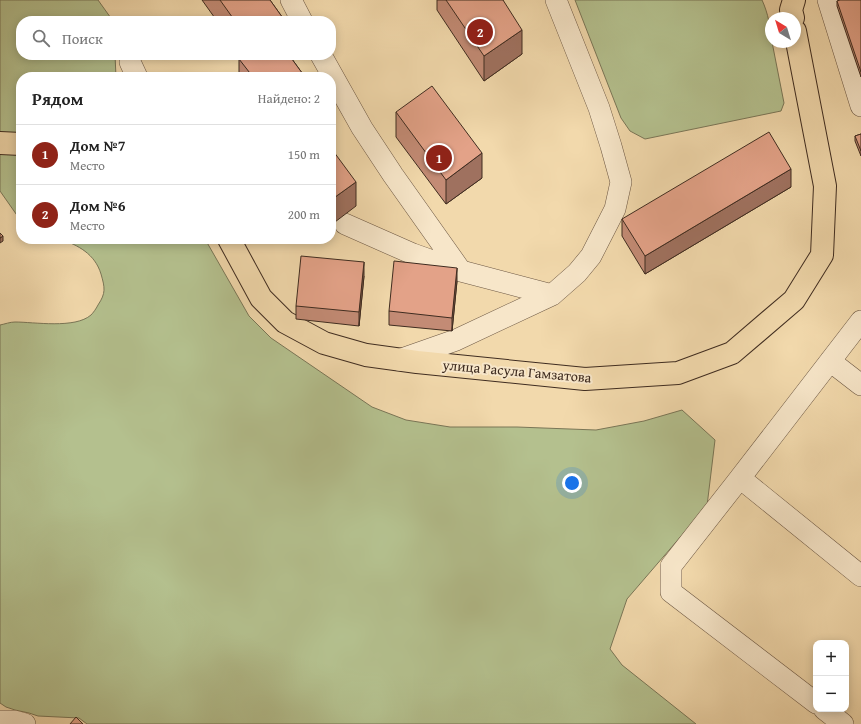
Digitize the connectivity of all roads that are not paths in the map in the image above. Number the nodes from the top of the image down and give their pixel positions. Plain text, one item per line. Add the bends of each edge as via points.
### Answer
1 (291, 0) edge
2 (556, 0) edge
3 (828, 0) edge
4 (299, 16) edge
5 (799, 48) edge
6 (324, 60) edge
7 (331, 72) edge
8 (336, 82) edge
9 (861, 106) edge
10 (0, 143) edge
11 (16, 144) edge
12 (345, 224) dead end
13 (232, 244) edge
14 (462, 271) junction
15 (552, 295) junction
16 (861, 320) edge
17 (399, 360) junction
18 (830, 361) junction
19 (861, 385) edge
20 (740, 478) junction
21 (861, 576) edge
22 (813, 701) edge
23 (828, 712) edge
24 (1, 723) edge
25 (25, 724) edge
26 (843, 724) edge

1 - 4 street
2 - 15 street via 599,108 621,182 615,209 590,256 577,273
3 - 9 street
5 - 17 main road, улица Расула Гамзатова via 825,186 822,255 794,300 732,353 678,373 585,379
6 - 7 street
8 - 14 street via 392,175
10 - 11 main road
12 - 14 street via 413,254
13 - 17 main road, улица Расула Гамзатова via 261,298 285,322 324,343 366,355
14 - 15 street
15 - 17 street via 456,340
16 - 18 street
18 - 19 street
18 - 20 street
20 - 21 street
20 - 22 street via 671,566 671,592
23 - 26 street
24 - 25 street via 14,721

